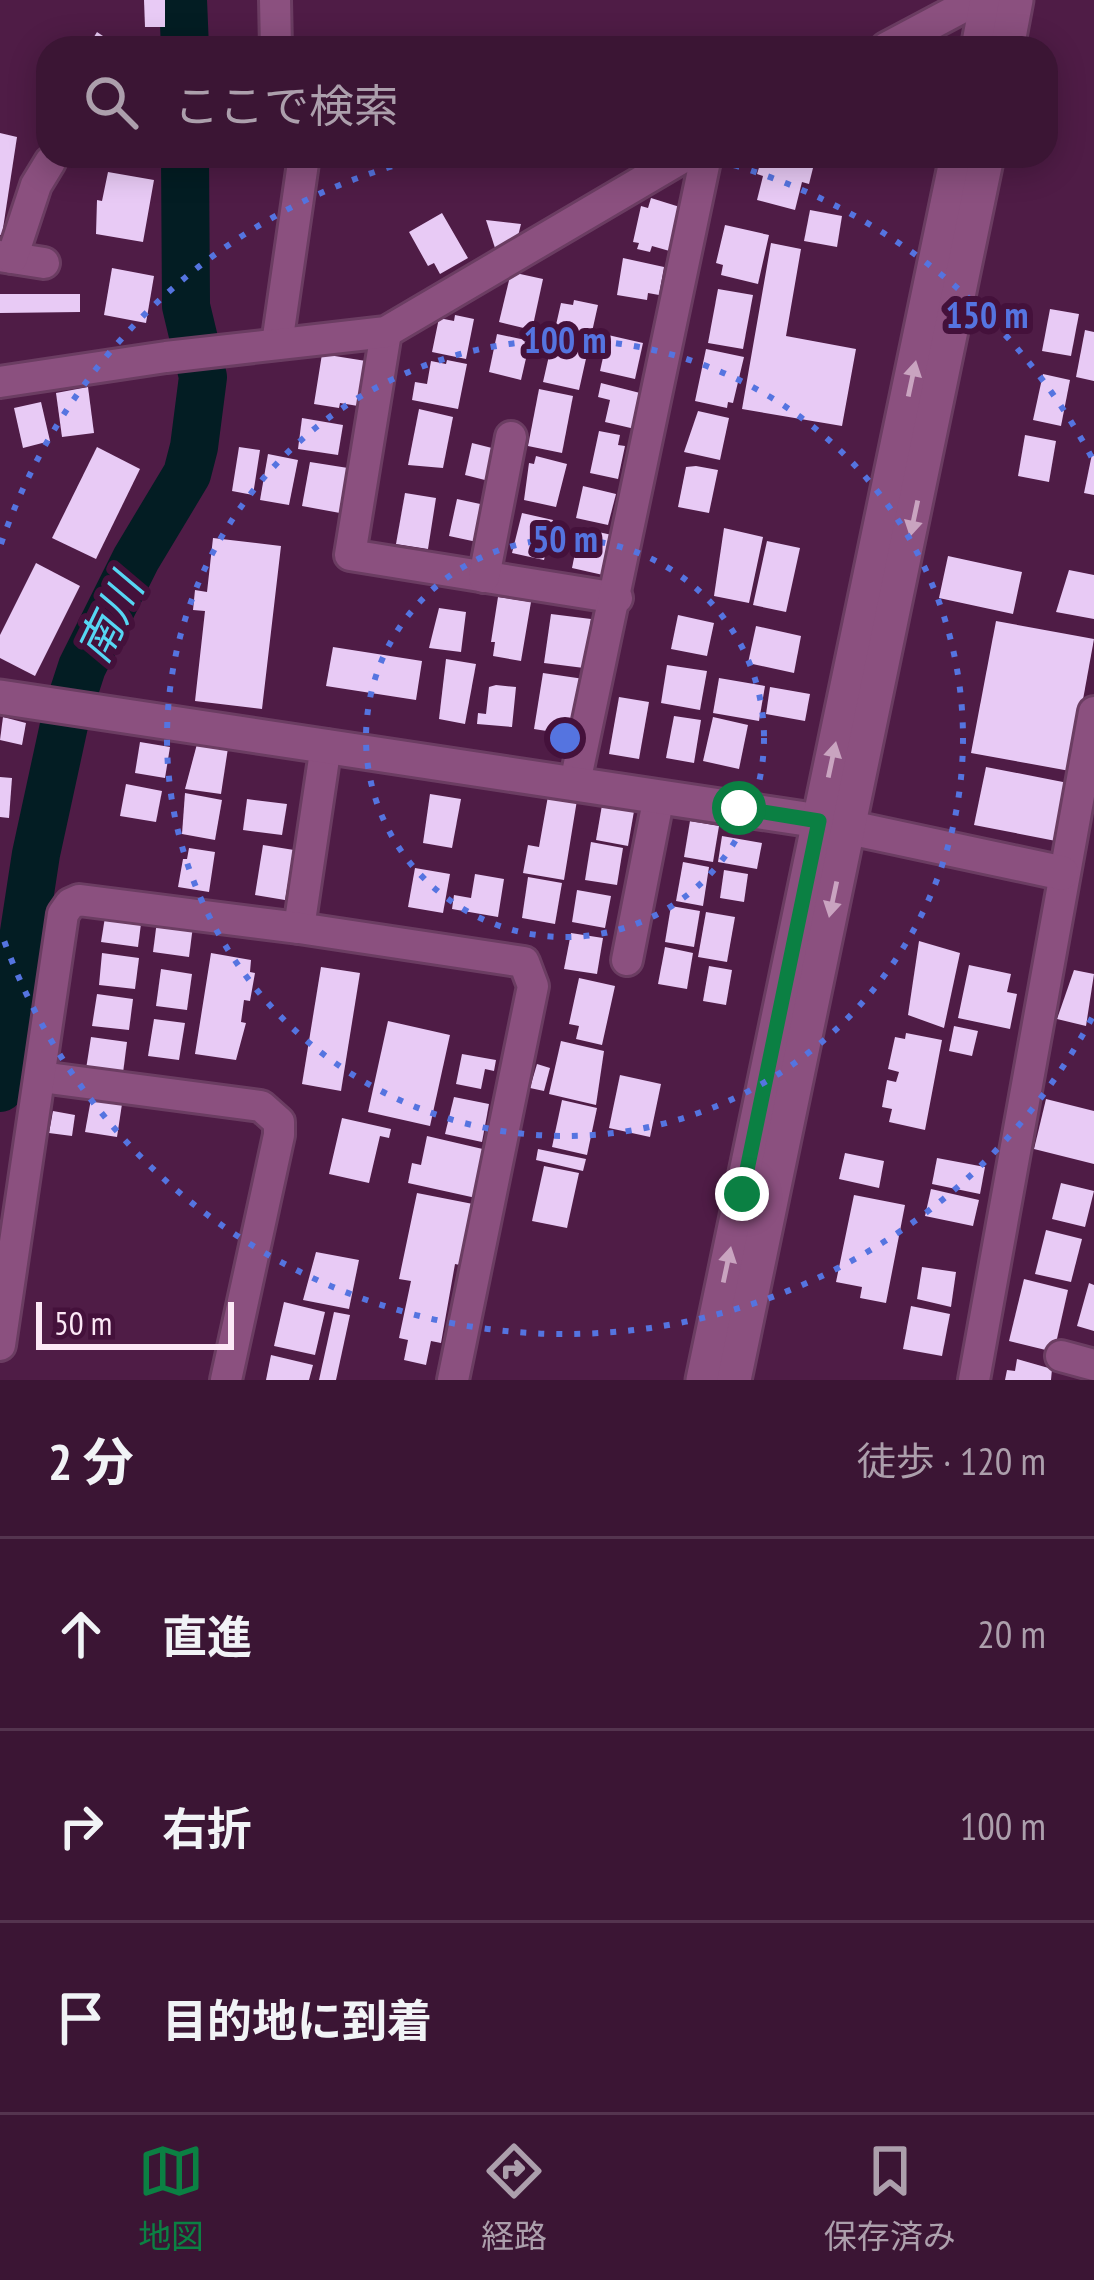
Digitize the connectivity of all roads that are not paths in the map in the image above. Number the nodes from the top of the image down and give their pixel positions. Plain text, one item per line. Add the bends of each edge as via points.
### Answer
1 (275, 0) edge
2 (976, 0) edge
3 (987, 0) edge
4 (1016, 0) edge
5 (276, 36) edge
6 (908, 36) edge
7 (980, 36) edge
8 (1009, 36) edge
9 (46, 168) edge
10 (302, 168) edge
11 (665, 168) edge
12 (704, 168) edge
13 (955, 168) edge
14 (984, 168) edge
15 (6, 257) edge
16 (44, 263) dead end
17 (386, 332) junction
18 (265, 346) junction
19 (0, 382) edge
20 (512, 437) dead end
21 (484, 577) junction
22 (617, 598) junction
23 (0, 697) edge
24 (1094, 712) edge
25 (326, 746) junction
26 (575, 783) junction
27 (659, 796) junction
28 (834, 824) junction
29 (1062, 873) junction
30 (299, 928) junction
31 (627, 961) dead end
32 (41, 1077) junction
33 (0, 1345) edge
34 (1061, 1357) dead end
35 (1094, 1365) edge
36 (226, 1380) edge
37 (453, 1380) edge
38 (703, 1380) edge
39 (734, 1380) edge
40 (974, 1380) edge

1 - 5 street
2 - 6 street
3 - 7 street
4 - 8 street
9 - 15 street
10 - 18 street
11 - 17 street
12 - 22 street
28 -> 13 street
14 -> 28 street
15 - 16 street
17 - 18 street
17 - 21 street via 350,555
18 - 19 street
20 - 21 street
21 - 22 street
22 - 26 street
23 - 25 street
24 - 29 street
25 - 26 street
25 - 30 street
26 - 27 street
27 - 28 street
27 - 31 street
28 - 29 street
38 -> 28 street
28 -> 39 street
29 - 40 street
30 - 32 street via 70,904
30 - 37 street via 519,960 533,978
32 - 33 street
32 - 36 street via 261,1106 278,1122
34 - 35 street

